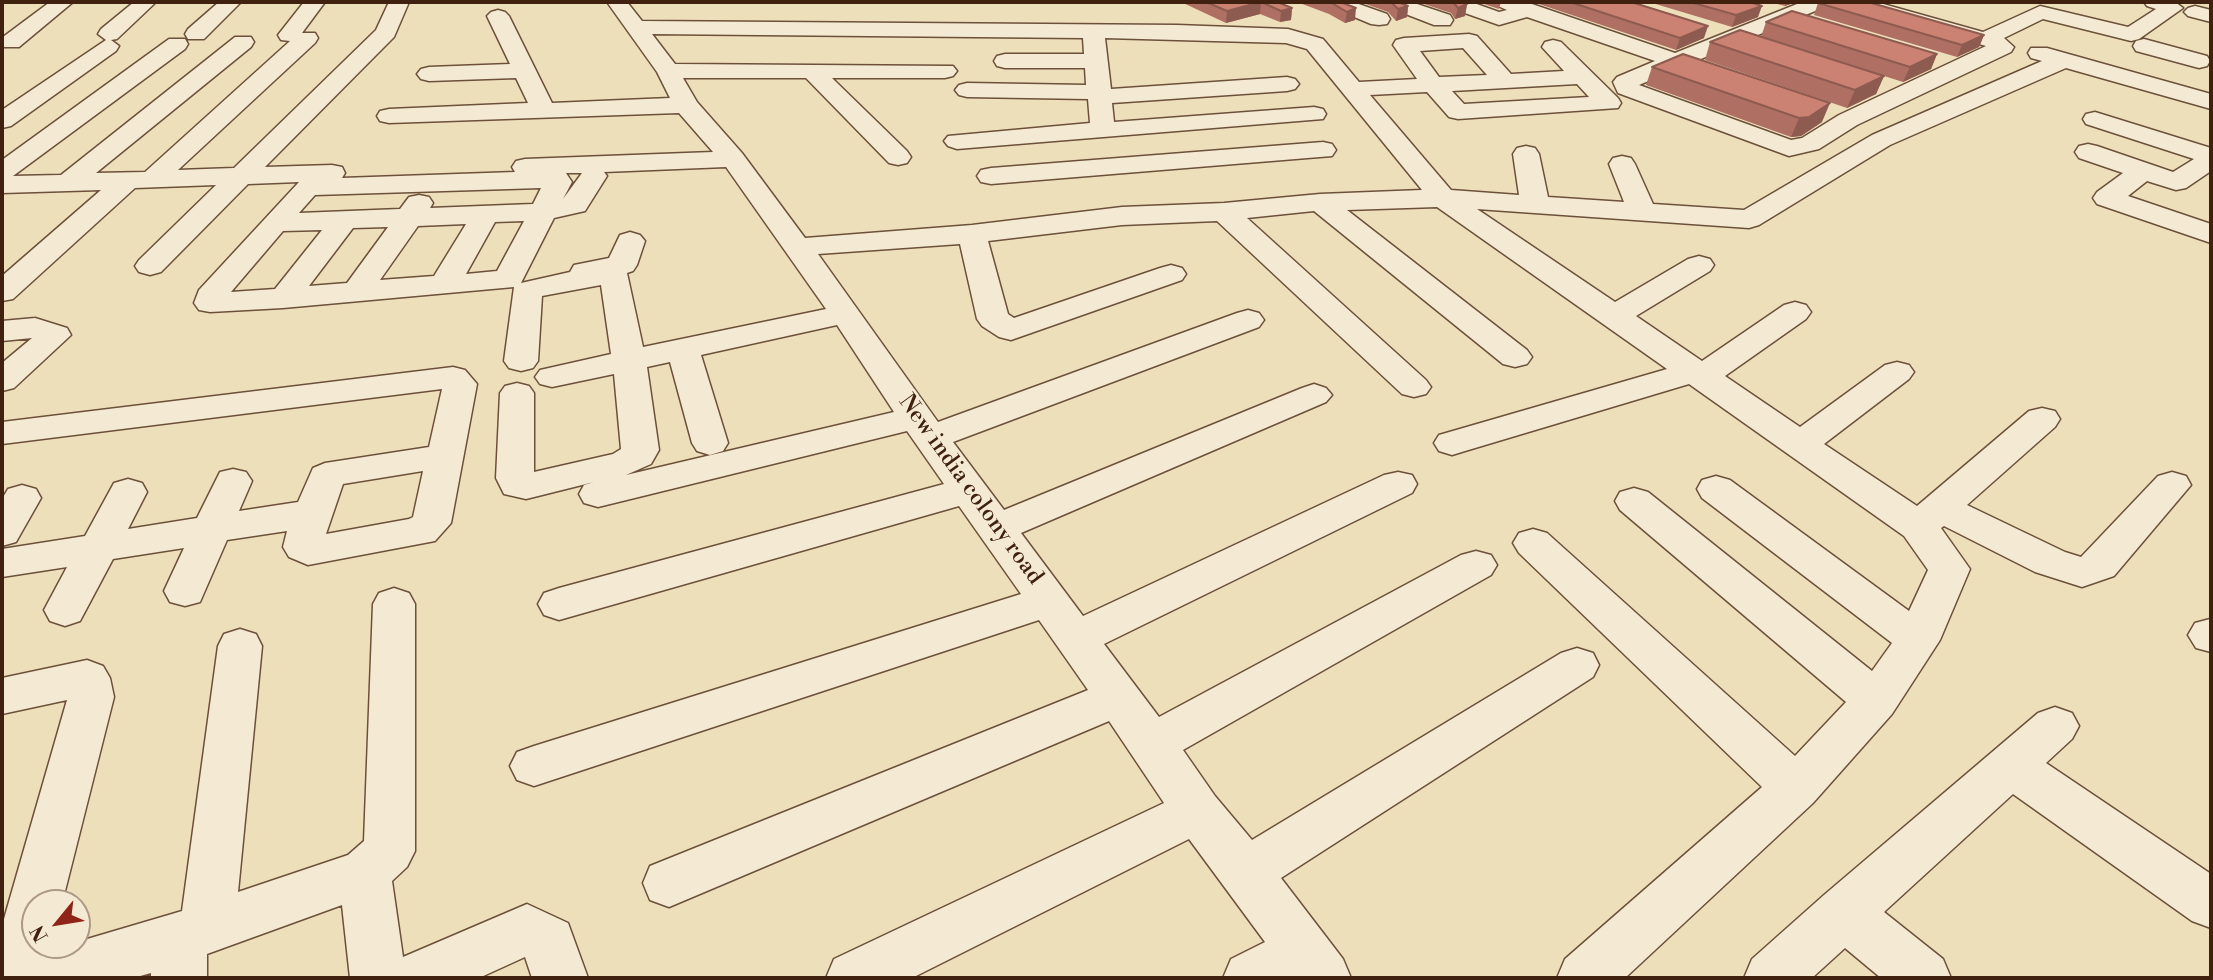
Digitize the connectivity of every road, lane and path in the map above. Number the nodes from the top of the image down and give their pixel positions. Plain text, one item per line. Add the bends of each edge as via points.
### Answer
1 (63, 2) edge
2 (146, 2) edge
3 (232, 2) edge
4 (315, 2) edge
5 (399, 2) edge
6 (1335, 2) edge
7 (1392, 2) edge
8 (1504, 2) edge
9 (1551, 2) edge
10 (1854, 2) edge
11 (1866, 2) edge
12 (2087, 2) edge
13 (2154, 2) edge
14 (1751, 5) edge
15 (1805, 6) edge
16 (1142, 9) dead end
17 (2034, 9) edge
18 (1527, 10) junction
19 (1447, 11) edge
20 (627, 15) edge
21 (498, 16) dead end
22 (1379, 19) dead end
23 (1180, 21) junction
24 (1825, 28) edge
25 (1707, 30) edge
26 (1732, 38) junction
27 (1508, 39) dead end
28 (243, 41) dead end
29 (1469, 41) junction
30 (1095, 46) junction
31 (1985, 46) junction
32 (2144, 46) dead end
33 (1553, 47) dead end
34 (8, 49) edge
35 (1772, 51) edge
36 (1929, 60) edge
37 (2064, 60) junction
38 (1005, 61) dead end
39 (1676, 61) junction
40 (2208, 62) edge
41 (1956, 67) junction
42 (524, 71) junction
43 (668, 71) junction
44 (812, 71) junction
45 (945, 71) dead end
46 (429, 74) dead end
47 (1713, 74) edge
48 (1584, 77) junction
49 (1505, 81) junction
50 (1287, 84) dead end
51 (1878, 84) edge
52 (1433, 85) junction
53 (1353, 89) junction
54 (967, 90) dead end
55 (1904, 93) junction
56 (2178, 93) junction
57 (1099, 94) junction
58 (2211, 102) edge
59 (2137, 103) dead end
60 (686, 104) junction
61 (543, 109) junction
62 (1824, 112) edge
63 (1314, 114) dead end
64 (389, 116) dead end
65 (2095, 119) dead end
66 (1848, 120) junction
67 (2, 121) edge
68 (2211, 125) edge
69 (1102, 130) junction
70 (957, 141) dead end
71 (1323, 150) dead end
72 (2088, 152) dead end
73 (1526, 154) dead end
74 (898, 157) dead end
75 (2211, 158) edge
76 (733, 159) junction
77 (634, 163) junction
78 (1622, 164) dead end
79 (1111, 167) junction
80 (2143, 171) junction
81 (2, 172) edge
82 (241, 176) junction
83 (438, 176) junction
84 (992, 176) dead end
85 (140, 180) junction
86 (69, 182) junction
87 (2, 186) edge
88 (1443, 198) junction
89 (1320, 202) junction
90 (1535, 204) junction
91 (1642, 211) junction
92 (544, 212) junction
93 (1224, 212) junction
94 (485, 215) junction
95 (1122, 216) junction
96 (408, 219) junction
97 (344, 221) junction
98 (275, 223) junction
99 (972, 234) junction
100 (2211, 234) edge
101 (630, 241) dead end
102 (797, 247) junction
103 (1699, 265) dead end
104 (150, 266) dead end
105 (1171, 274) dead end
106 (506, 279) junction
107 (444, 286) junction
108 (2, 292) edge
109 (356, 293) junction
110 (283, 299) junction
111 (1794, 312) dead end
112 (846, 314) junction
113 (1613, 316) junction
114 (1248, 320) dead end
115 (2, 331) edge
116 (683, 349) junction
117 (1515, 358) dead end
118 (629, 360) junction
119 (1897, 372) dead end
120 (1697, 374) junction
121 (530, 377) junction
122 (2, 381) edge
123 (1414, 387) dead end
124 (1314, 395) dead end
125 (2042, 419) dead end
126 (924, 427) junction
127 (2, 433) edge
128 (710, 443) dead end
129 (1452, 443) dead end
130 (1800, 444) junction
131 (445, 456) junction
132 (233, 481) dead end
133 (1398, 484) dead end
134 (2172, 485) dead end
135 (1716, 489) dead end
136 (970, 490) junction
137 (128, 492) dead end
138 (22, 498) dead end
139 (1634, 501) dead end
140 (561, 503) dead end
141 (314, 513) junction
142 (1929, 517) junction
143 (997, 528) junction
144 (212, 529) junction
145 (2, 532) edge
146 (1533, 543) dead end
147 (99, 547) junction
148 (2, 563) edge
149 (1476, 565) dead end
150 (185, 591) dead end
151 (1049, 601) junction
152 (394, 604) dead end
153 (559, 604) dead end
154 (65, 610) dead end
155 (1077, 638) junction
156 (1918, 640) junction
157 (240, 646) dead end
158 (1577, 665) dead end
159 (2, 696) edge
160 (1118, 697) junction
161 (1875, 701) junction
162 (2055, 726) dead end
163 (1153, 744) junction
164 (534, 766) dead end
165 (2011, 766) junction
166 (1796, 788) junction
167 (1197, 811) junction
168 (1246, 872) junction
169 (365, 873) junction
170 (669, 883) dead end
171 (39, 889) edge
172 (2211, 904) edge
173 (1843, 913) junction
174 (188, 948) edge
175 (21, 956) edge
176 (1313, 964) edge
177 (15, 978) edge
178 (48, 978) edge
179 (378, 978) edge
180 (418, 978) edge
181 (560, 978) edge
182 (854, 978) edge
183 (1251, 978) edge
184 (1585, 978) edge
185 (1772, 978) edge
186 (1923, 978) edge

1 - 34 street
2 - 67 street via 109,40
3 - 81 street
4 - 85 street via 298,36
5 - 82 street via 386,32
6 - 22 street
7 - 19 street
8 - 18 street
9 - 18 street
10 - 31 street via 2003,47
11 - 31 street
12 - 17 street
13 - 17 street via 2173,8 2131,34
14 - 15 street
15 - 24 street
15 - 26 street
15 - 31 street
16 - 23 street
17 - 31 street
18 - 19 street via 1499,19
18 - 39 street
20 - 30 street
20 - 43 street, New india colony road
21 - 42 street
23 - 30 street
23 - 53 street via 1315,44
25 - 26 street
26 - 35 street
26 - 39 street
27 - 29 street
28 - 86 street
29 - 49 street
29 - 52 street via 1404,45
30 - 38 street
30 - 57 street
31 - 37 street
31 - 41 street
32 - 40 street
33 - 48 street
36 - 41 street
37 - 56 street
37 - 91 street via 1881,140 1749,219
39 - 47 street
39 - 66 street via 1625,82 1626,88 1789,148 1810,144
40 - 56 street
41 - 55 street
42 - 46 street
42 - 61 street
43 - 44 street
43 - 60 street, New india colony road
44 - 45 street
44 - 74 street
48 - 49 street
48 - 52 street via 1609,103 1458,112
49 - 52 street
50 - 57 street
51 - 55 street
52 - 53 street
53 - 88 street
54 - 57 street
55 - 66 street
56 - 58 street
57 - 69 street
59 - 68 street
60 - 61 street
60 - 76 street, New india colony road
61 - 64 street
62 - 66 street
63 - 69 street
65 - 75 street
69 - 70 street
69 - 79 street
71 - 79 street
72 - 80 street
73 - 90 street
75 - 80 street via 2189,188
76 - 77 street
76 - 102 street, New india colony road
77 - 83 street
77 - 92 street via 627,175 583,177 575,205
78 - 91 street
79 - 84 street
79 - 95 street
80 - 100 street via 2107,198
82 - 83 street
82 - 85 street
82 - 104 street
83 - 92 street via 556,179
83 - 96 street
83 - 98 street via 311,187
85 - 86 street
85 - 108 street
86 - 87 street
88 - 89 street
88 - 90 street
88 - 113 street
89 - 93 street
89 - 117 street
90 - 91 street
92 - 94 street
92 - 106 street
93 - 95 street
93 - 123 street
94 - 96 street
94 - 107 street
95 - 99 street
96 - 97 street
96 - 109 street
97 - 98 street
97 - 110 street
98 - 110 street via 210,297 210,303
99 - 102 street
99 - 105 street via 993,318 1011,330
101 - 106 street via 625,262 616,268
102 - 112 street, New india colony road
103 - 113 street
106 - 107 street
107 - 109 street
109 - 110 street
111 - 120 street
112 - 116 street
112 - 126 street, New india colony road
113 - 120 street
114 - 126 street
115 - 122 street via 35,328 55,335
116 - 118 street
116 - 128 street
118 - 121 street
118 - 121 street via 615,277 541,286 527,291
118 - 121 street via 640,450 634,460 526,486 518,485 515,478
119 - 130 street
120 - 129 street
120 - 130 street
124 - 143 street
125 - 142 street
126 - 136 street, New india colony road
126 - 140 street
127 - 131 street via 453,377 460,384
130 - 142 street
131 - 141 street via 331,474
131 - 141 street via 431,523 421,531 308,551 303,547
132 - 144 street
133 - 155 street
134 - 142 street via 2099,566 2082,572
135 - 156 street
136 - 143 street, New india colony road
136 - 153 street
137 - 147 street
138 - 145 street
139 - 161 street
141 - 144 street
142 - 156 street via 1949,569
143 - 151 street, New india colony road
144 - 147 street
144 - 150 street
146 - 166 street
147 - 148 street
147 - 154 street
149 - 163 street
151 - 155 street, New india colony road
151 - 164 street
152 - 169 street via 389,851
155 - 160 street, New india colony road
156 - 161 street
157 - 174 street
158 - 168 street
159 - 171 street via 87,678 91,697
160 - 163 street, New india colony road
160 - 170 street
161 - 166 street
162 - 165 street
163 - 167 street, New india colony road
165 - 172 street
165 - 173 street
166 - 184 street
167 - 168 street, New india colony road
167 - 182 street
168 - 176 street, New india colony road
169 - 174 street
169 - 179 street
173 - 185 street
173 - 186 street
174 - 178 street
175 - 177 street
176 - 183 street
180 - 181 street via 527,929 549,941

